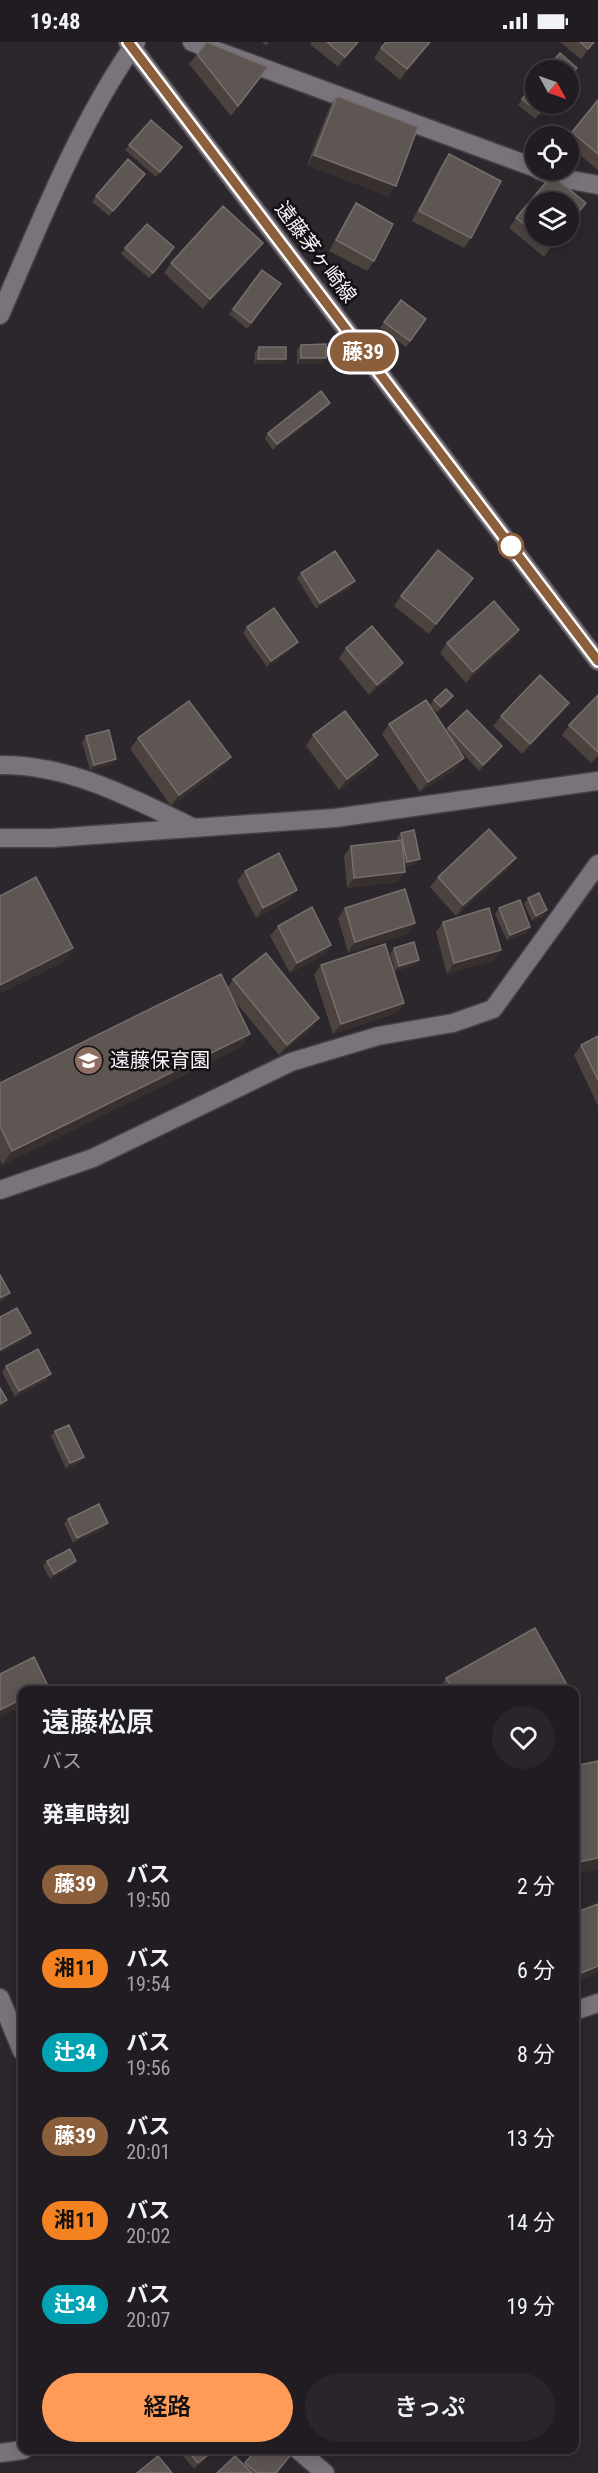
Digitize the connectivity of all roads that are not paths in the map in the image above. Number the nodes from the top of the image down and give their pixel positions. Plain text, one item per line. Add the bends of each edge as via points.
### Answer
1 (192, 42) edge
2 (132, 44) edge
3 (525, 165) edge
4 (574, 180) edge
5 (598, 185) edge
6 (0, 315) edge
7 (598, 661) edge
8 (0, 765) edge
9 (598, 781) edge
10 (194, 828) junction
11 (0, 838) edge
12 (598, 864) edge
13 (0, 1190) edge
14 (0, 1998) edge
15 (598, 2003) edge
16 (579, 2009) edge
17 (18, 2041) edge
18 (18, 2451) edge
19 (0, 2453) edge
20 (303, 2454) edge
21 (325, 2473) edge

1 - 3 street
2 - 6 street via 94,109
2 - 7 street, 遠藤茅ヶ崎線
4 - 5 street
8 - 10 street via 68,775 126,796
9 - 10 street via 335,818
10 - 11 street
12 - 13 street via 493,1009 453,1023 378,1036 291,1062 93,1158
14 - 17 street
15 - 16 street
18 - 19 street
20 - 21 street

